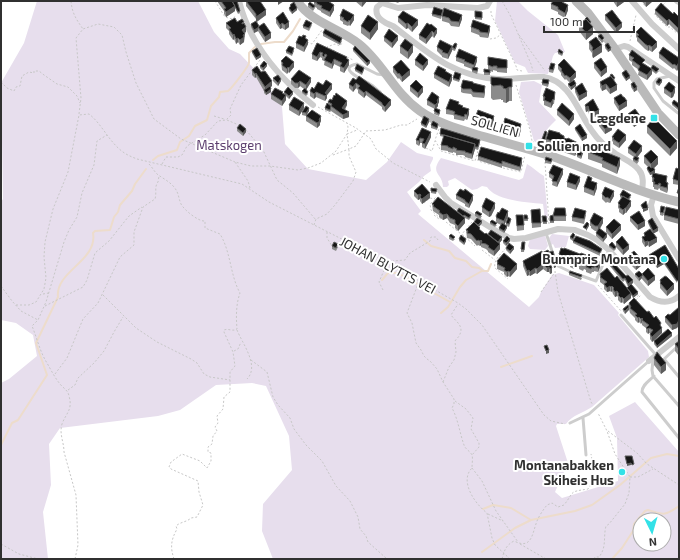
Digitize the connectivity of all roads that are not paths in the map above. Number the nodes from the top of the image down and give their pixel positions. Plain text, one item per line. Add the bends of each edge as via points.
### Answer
1 (239, 1) edge
2 (297, 1) edge
3 (490, 1) edge
4 (576, 1) edge
5 (632, 1) edge
6 (615, 49) junction
7 (679, 49) edge
8 (386, 75) junction
9 (670, 76) junction
10 (679, 81) edge
11 (382, 96) edge
12 (313, 105) road end
13 (678, 113) dead end
14 (679, 135) edge
15 (436, 185) road end
16 (642, 191) junction
17 (654, 195) junction
18 (679, 202) edge
19 (548, 231) junction
20 (609, 250) junction
21 (677, 252) edge
22 (679, 259) edge
23 (679, 296) edge
24 (621, 315) road end
25 (679, 337) edge
26 (679, 345) edge
27 (653, 358) junction
28 (654, 376) junction
29 (679, 377) edge
30 (679, 406) edge
31 (583, 418) junction
32 (570, 423) road end
33 (679, 438) edge
34 (586, 455) road end

1 - 12 street via 248,28 265,56 287,83
2 - 8 street, SOLLIEN via 310,15 361,46
3 - 16 street via 487,6 478,8 427,5 398,8 382,4 376,7 376,12 379,18 435,59 466,74 482,78 547,77 559,83 600,141 638,169 642,176
4 - 6 street
5 - 7 street
6 - 9 street via 628,47
6 - 14 street via 653,106
8 - 11 lane via 377,74 357,64 351,66 351,73 373,86
8 - 16 street, SOLLIEN via 406,99 442,123 556,158
9 - 10 street
9 - 13 lane via 657,79 654,88 663,101
15 - 19 street via 451,202 509,238 526,238
16 - 17 street, SOLLIEN
17 - 18 street, SOLLIEN
17 - 21 street via 651,205 653,216
19 - 20 street via 566,229 581,232
19 - 20 lane via 558,266 595,281
20 - 23 street via 650,297 661,302 671,302
21 - 22 street
24 - 27 lane
25 - 27 street
26 - 29 lane via 663,360
27 - 28 lane
27 - 31 lane
28 - 30 lane
28 - 33 lane via 644,385 642,392
31 - 32 lane
31 - 34 lane

